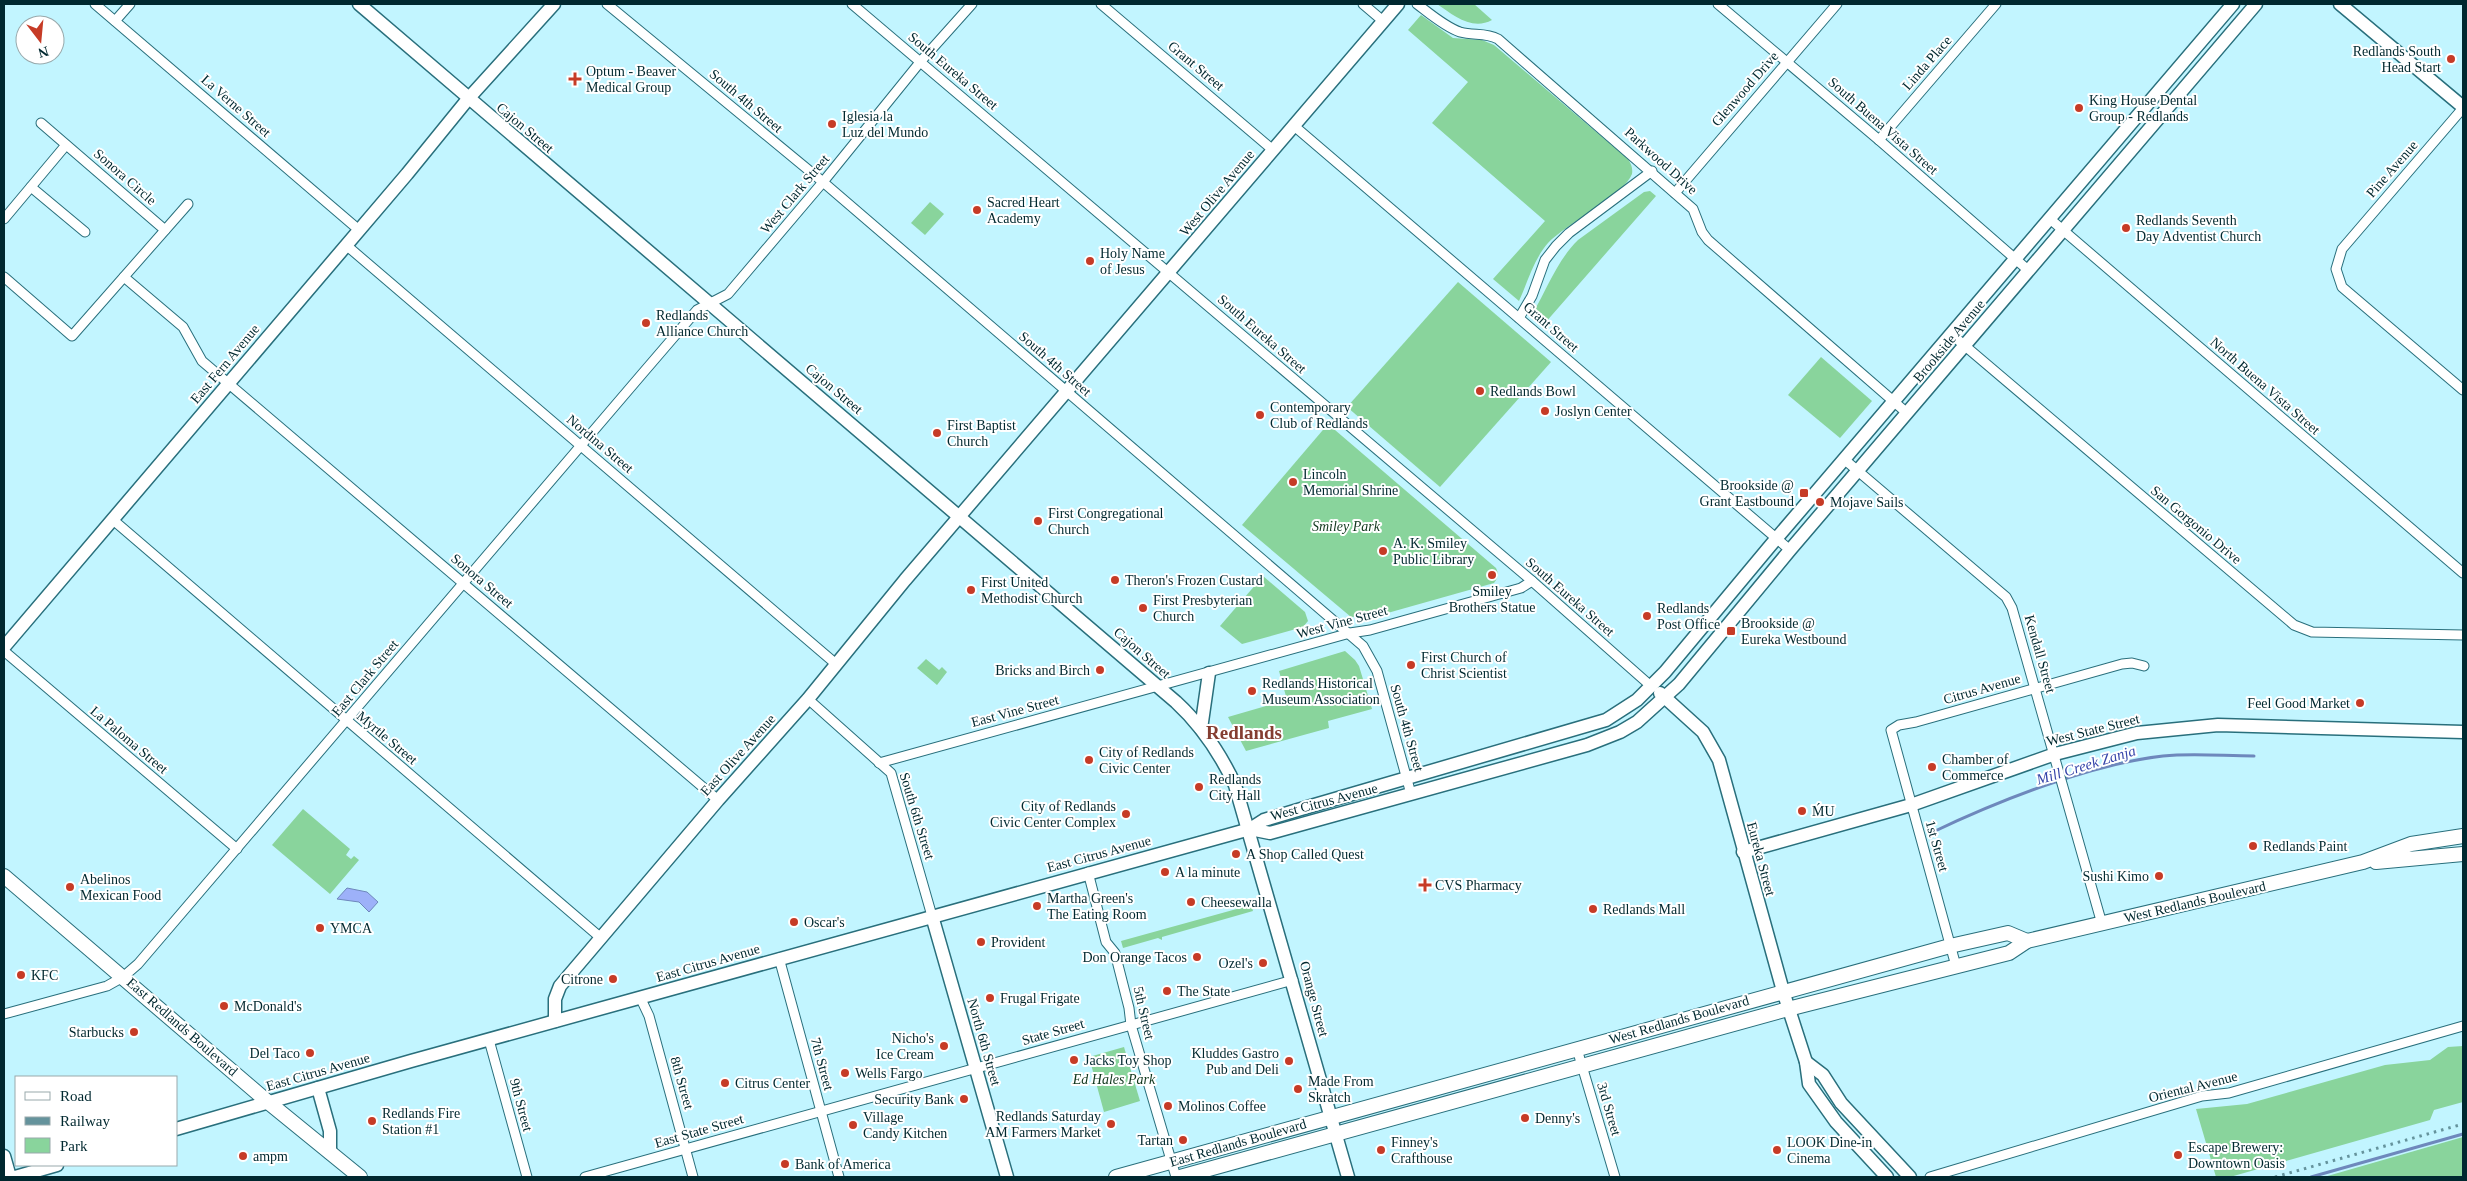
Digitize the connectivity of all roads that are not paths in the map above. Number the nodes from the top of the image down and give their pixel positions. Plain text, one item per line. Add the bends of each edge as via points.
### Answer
1 (95, 4) edge
2 (130, 4) edge
3 (359, 4) edge
4 (554, 4) edge
5 (607, 4) edge
6 (852, 4) edge
7 (972, 4) edge
8 (1101, 4) edge
9 (1363, 4) edge
10 (1398, 4) edge
11 (1417, 4) edge
12 (1718, 4) edge
13 (1837, 4) edge
14 (1996, 4) edge
15 (2233, 4) edge
16 (2256, 4) edge
17 (2340, 4) edge
18 (115, 21) junction
19 (1383, 21) junction
20 (921, 61) junction
21 (1787, 62) junction
22 (468, 99) junction
23 (2463, 107) edge
24 (41, 123) dead end
25 (1293, 126) junction
26 (1880, 140) junction
27 (66, 145) junction
28 (1273, 150) junction
29 (1652, 171) junction
30 (823, 182) junction
31 (32, 187) junction
32 (1674, 193) junction
33 (188, 204) dead end
34 (4, 219) edge
35 (2050, 219) junction
36 (165, 230) junction
37 (359, 230) junction
38 (2063, 230) junction
39 (85, 232) dead end
40 (346, 245) junction
41 (2016, 259) junction
42 (2028, 270) junction
43 (1168, 273) junction
44 (4, 277) edge
45 (124, 277) junction
46 (710, 304) junction
47 (1519, 318) junction
48 (1951, 334) junction
49 (1966, 346) junction
50 (229, 383) junction
51 (2463, 390) edge
52 (1066, 391) junction
53 (1894, 401) junction
54 (1907, 413) junction
55 (580, 446) junction
56 (1845, 460) junction
57 (1858, 471) junction
58 (961, 516) junction
59 (112, 518) junction
60 (1777, 538) junction
61 (1790, 550) junction
62 (2463, 573) edge
63 (1532, 581) junction
64 (464, 584) junction
65 (1350, 633) junction
66 (2463, 635) edge
67 (4, 647) edge
68 (4, 652) edge
69 (836, 664) junction
70 (2144, 666) dead end
71 (1208, 673) junction
72 (1158, 687) junction
73 (1652, 687) junction
74 (2036, 688) junction
75 (1666, 698) junction
76 (808, 699) junction
77 (346, 721) junction
78 (1201, 729) junction
79 (2463, 732) edge
80 (1890, 734) joint
81 (2055, 754) junction
82 (879, 763) junction
83 (1407, 778) junction
84 (1411, 794) junction
85 (718, 800) junction
86 (1911, 805) junction
87 (1250, 829) junction
88 (2463, 836) edge
89 (237, 849) junction
90 (1743, 852) junction
91 (2463, 854) edge
92 (2363, 862) junction
93 (1088, 872) junction
94 (4, 876) edge
95 (932, 916) junction
96 (2102, 924) junction
97 (601, 938) junction
98 (2027, 941) junction
99 (1950, 946) junction
100 (780, 958) junction
101 (1956, 966) junction
102 (124, 977) junction
103 (1293, 980) junction
104 (1783, 991) junction
105 (640, 997) junction
106 (1788, 1009) junction
107 (4, 1014) edge
108 (555, 1021) junction
109 (1131, 1025) junction
110 (2463, 1026) edge
111 (489, 1040) junction
112 (1577, 1049) junction
113 (1806, 1062) junction
114 (1582, 1065) junction
115 (976, 1068) junction
116 (318, 1088) junction
117 (268, 1102) junction
118 (821, 1112) junction
119 (1331, 1117) junction
120 (178, 1128) edge
121 (1336, 1134) junction
122 (685, 1149) junction
123 (330, 1153) junction
124 (4, 1156) edge
125 (1172, 1162) junction
126 (54, 1166) edge
127 (10, 1177) edge
128 (15, 1177) edge
129 (359, 1177) edge
130 (527, 1177) edge
131 (585, 1177) edge
132 (694, 1177) edge
133 (839, 1177) edge
134 (1006, 1177) edge
135 (1116, 1177) edge
136 (1176, 1177) edge
137 (1180, 1177) edge
138 (1348, 1177) edge
139 (1614, 1177) edge
140 (1887, 1177) edge
141 (1910, 1177) edge
142 (1930, 1177) edge

1 - 18 street, La Verne Street
2 - 18 street
3 - 22 street, Cajon Street
4 - 22 street, East Fern Avenue
5 - 30 street, South 4th Street
6 - 20 street, South Eureka Street
7 - 20 street, West Clark Street
8 - 28 street, Grant Street
9 - 19 street
10 - 19 street, West Olive Avenue
11 - 29 street, Parkwood Drive via 1452,29 1462,33 1486,33 1498,39
12 - 21 street, South Buena Vista Street
13 - 21 street, Glenwood Drive
14 - 26 street, Linda Place
15 - 35 street, Brookside Avenue
16 - 38 street, Brookside Avenue
17 - 23 street
18 - 37 street, La Verne Street
19 - 25 street, West Olive Avenue
20 - 30 street, West Clark Street
20 - 43 street, South Eureka Street
21 - 26 street, South Buena Vista Street
21 - 32 street, Glenwood Drive
22 - 37 street, East Fern Avenue
22 - 46 street, Cajon Street
23 - 51 street, Pine Avenue via 2342,249 2336,268 2342,287
24 - 27 street, Sonora Circle
25 - 28 street, West Olive Avenue
25 - 47 street, Grant Street
26 - 41 street, South Buena Vista Street
27 - 31 street
27 - 36 street, Sonora Circle
28 - 43 street, West Olive Avenue
29 - 32 street, Parkwood Drive
29 - 47 street via 1556,246 1545,260 1532,296
30 - 46 street, West Clark Street via 728,294
30 - 52 street, South 4th Street
31 - 34 street
31 - 39 street
32 - 53 street, Parkwood Drive via 1694,209 1708,240
33 - 36 street
35 - 38 street, North Buena Vista Street
35 - 41 street, Brookside Avenue
36 - 45 street
37 - 40 street, East Fern Avenue
38 - 42 street, Brookside Avenue
38 - 62 street, North Buena Vista Street
40 - 50 street, East Fern Avenue
40 - 55 street, Nordina Street
41 - 42 street, South Buena Vista Street
41 - 48 street, Brookside Avenue
42 - 49 street, Brookside Avenue
43 - 52 street, West Olive Avenue
43 - 63 street, South Eureka Street
44 - 45 street via 72,336
45 - 50 street via 183,328 196,354
46 - 55 street, East Clark Street via 697,310
46 - 58 street, Cajon Street
47 - 60 street, Grant Street
48 - 49 street, San Gorgonio Drive
48 - 53 street, Brookside Avenue
49 - 54 street, Brookside Avenue
49 - 66 street, San Gorgonio Drive via 2294,625 2312,632
50 - 59 street, East Fern Avenue
50 - 64 street, Sonora Street
52 - 58 street, West Olive Avenue
52 - 65 street, South 4th Street
53 - 54 street, Parkwood Drive
53 - 56 street, Brookside Avenue
54 - 57 street, Brookside Avenue
55 - 64 street, East Clark Street
55 - 69 street, Nordina Street
56 - 57 street, Kendall Street
56 - 60 street, Brookside Avenue
57 - 61 street, Brookside Avenue
57 - 74 street, Kendall Street via 2006,597
58 - 69 street, East Olive Avenue
58 - 72 street, Cajon Street
59 - 67 street, East Fern Avenue
59 - 77 street, Myrtle Street
60 - 61 street, Grant Street
60 - 73 street, Brookside Avenue
61 - 75 street, Brookside Avenue
63 - 65 street, West Vine Street via 1521,588
63 - 73 street, South Eureka Street
64 - 77 street, East Clark Street
64 - 85 street, Sonora Street
65 - 71 street, West Vine Street
65 - 83 street, South 4th Street via 1363,646 1377,671
68 - 89 street, La Paloma Street
69 - 76 street, East Olive Avenue
70 - 74 street, Citrus Avenue via 2122,664
71 - 72 street, West Vine Street
71 - 78 street
72 - 78 street, Cajon Street
72 - 82 street, East Vine Street
73 - 75 street, Eureka Street
73 - 83 street, West Citrus Avenue via 1624,710 1585,728
74 - 80 street, Citrus Avenue via 1899,725
74 - 81 street, Kendall Street
75 - 84 street, West Citrus Avenue via 1636,722 1601,740
75 - 90 street, Eureka Street via 1695,723 1711,743 1719,760
76 - 82 street, South 6th Street
76 - 85 street, East Olive Avenue
77 - 89 street, East Clark Street
77 - 97 street, Myrtle Street
78 - 87 street, Cajon Street via 1236,785
79 - 81 street, West State Street via 2208,726 2137,734
80 - 86 street, 1st Street
81 - 86 street, West State Street
81 - 96 street, Kendall Street
82 - 95 street, South 6th Street via 892,776
83 - 84 street, South 4th Street
83 - 87 street, West Citrus Avenue via 1264,820
84 - 87 street, West Citrus Avenue via 1270,833
85 - 97 street, East Olive Avenue
86 - 90 street, West State Street
86 - 99 street, 1st Street
87 - 93 street, East Citrus Avenue
87 - 103 street, Orange Street
88 - 92 main road, West Redlands Boulevard via 2411,844
89 - 102 street, East Clark Street
90 - 104 street, Eureka Street
91 - 92 main road, West Redlands Boulevard
92 - 96 main road, West Redlands Boulevard
93 - 95 street, East Citrus Avenue
93 - 109 street, 5th Street via 1106,942 1115,953
94 - 102 main road, East Redlands Boulevard
95 - 100 street, East Citrus Avenue
95 - 115 street, North 6th Street
96 - 98 main road, West Redlands Boulevard
97 - 108 street, East Olive Avenue via 560,986 554,999
98 - 99 main road, West Redlands Boulevard via 2008,933
98 - 101 main road, West Redlands Boulevard via 2010,953
99 - 101 street, 1st Street
99 - 104 main road, West Redlands Boulevard
100 - 105 street, East Citrus Avenue
100 - 118 street, 7th Street
101 - 106 main road, West Redlands Boulevard
102 - 107 street, East Clark Street via 107,986
102 - 117 main road, East Redlands Boulevard
103 - 109 street, State Street
103 - 119 street, Orange Street
104 - 106 street, Eureka Street
104 - 112 main road, West Redlands Boulevard
105 - 108 street, East Citrus Avenue
105 - 122 street, 8th Street via 649,1016
106 - 113 street, Eureka Street
106 - 114 main road, West Redlands Boulevard
108 - 111 street, East Citrus Avenue
109 - 115 street, State Street
109 - 125 street, 5th Street
110 - 142 street, Oriental Avenue via 2229,1093 2202,1096 2103,1124 2066,1138
111 - 116 street, East Citrus Avenue
111 - 130 street, 9th Street
112 - 114 street, 3rd Street
112 - 119 main road, West Redlands Boulevard
113 - 140 street, Eureka Street via 1808,1084 1821,1103
113 - 141 street via 1823,1075 1841,1103
114 - 121 main road, West Redlands Boulevard
114 - 139 street, 3rd Street
115 - 118 street, State Street
115 - 134 street, North 6th Street
116 - 117 street, East Citrus Avenue
116 - 123 street via 330,1132
117 - 120 street, East Citrus Avenue
117 - 123 main road, East Redlands Boulevard
118 - 122 street, East State Street
118 - 133 street, 7th Street
119 - 121 street, Orange Street
119 - 125 main road, East Redlands Boulevard
121 - 137 main road, East Redlands Boulevard
121 - 138 street, Orange Street
122 - 131 street, East State Street
122 - 132 street, 8th Street
123 - 129 main road, East Redlands Boulevard
124 - 127 street
125 - 135 main road, East Redlands Boulevard
125 - 136 street, 5th Street
126 - 128 street

